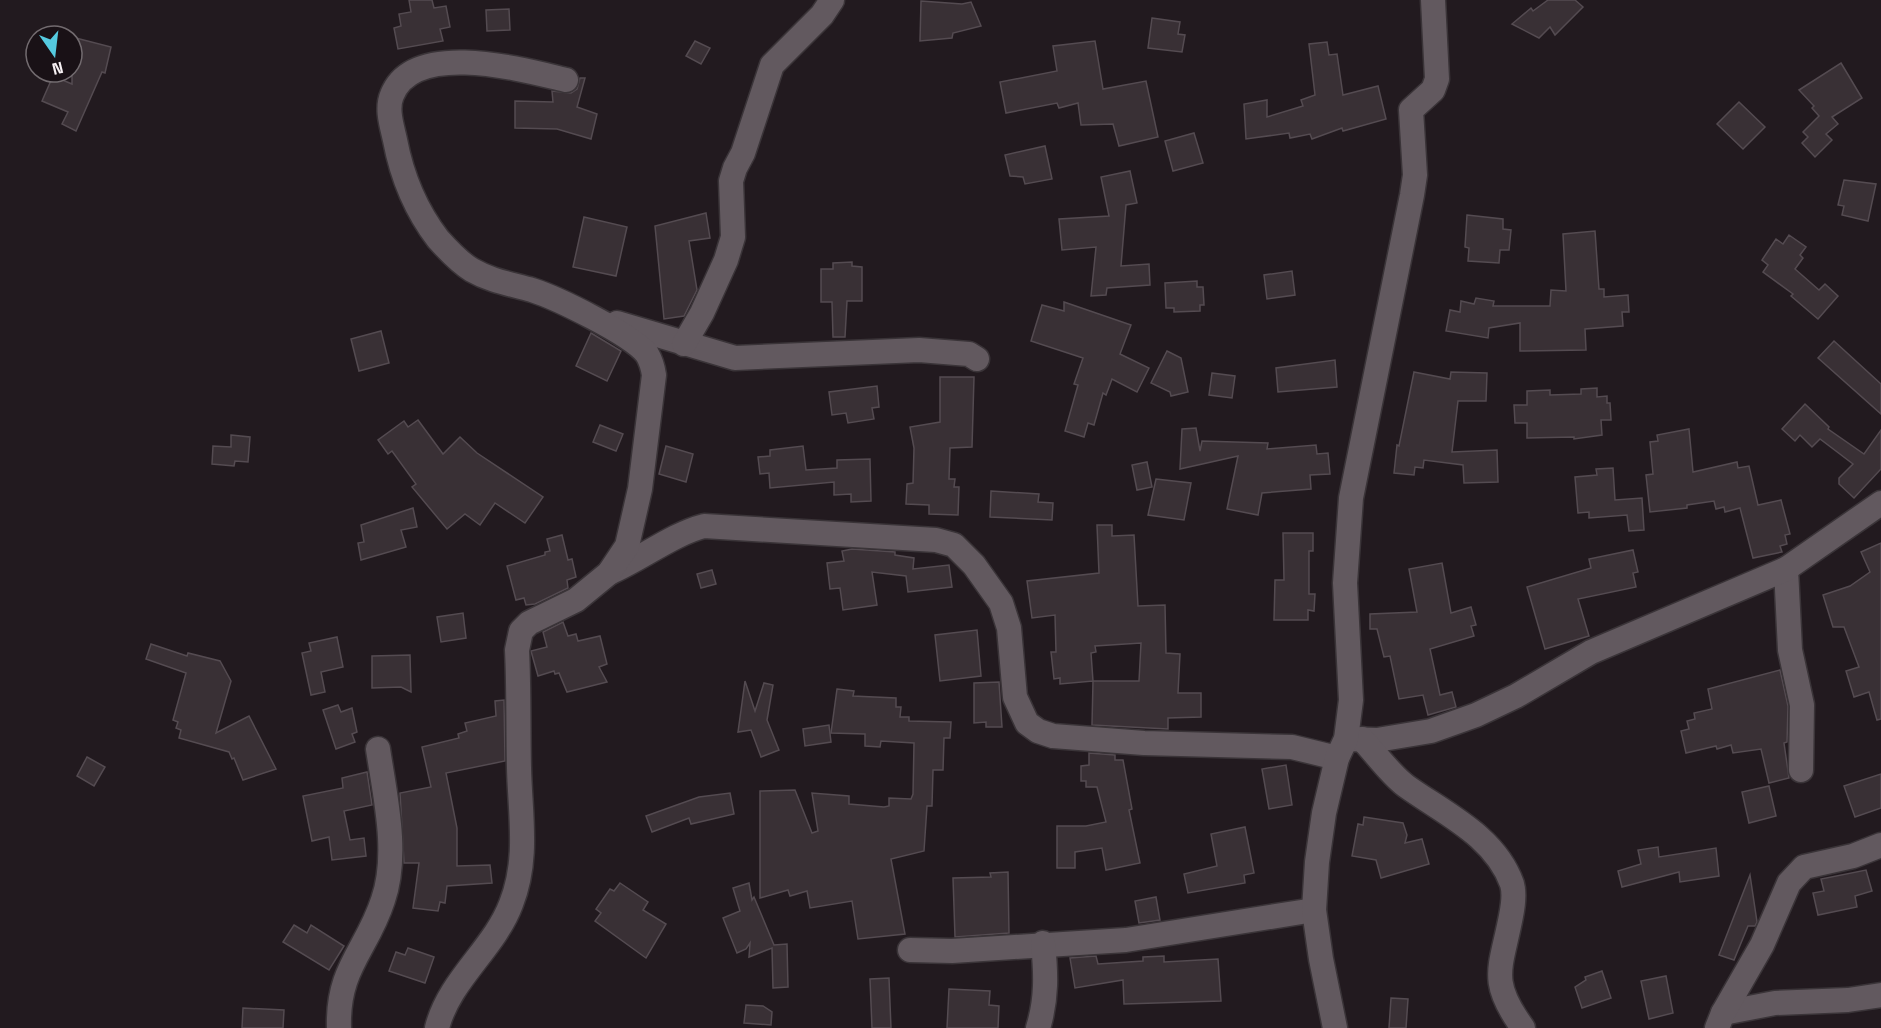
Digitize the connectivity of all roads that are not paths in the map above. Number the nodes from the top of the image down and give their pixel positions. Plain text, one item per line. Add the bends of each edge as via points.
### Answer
1 (832, 0) edge
2 (1433, 0) edge
3 (566, 80) dead end
4 (580, 312) junction
5 (684, 344) junction
6 (977, 359) dead end
7 (1881, 503) edge
8 (1786, 569) junction
9 (609, 573) junction
10 (1348, 746) junction
11 (378, 749) dead end
12 (1801, 770) dead end
13 (1881, 845) edge
14 (1314, 910) junction
15 (1043, 943) junction
16 (910, 950) dead end
17 (1881, 995) edge
18 (1720, 1021) edge
19 (339, 1028) edge
20 (437, 1028) edge
21 (1038, 1028) edge
22 (1335, 1028) edge
23 (1523, 1028) edge

1 - 5 street via 772,65 731,181 733,237 726,260
2 - 10 street via 1437,79 1433,90 1411,110 1415,174 1351,498 1345,583 1351,700
3 - 4 street via 497,65 445,64 418,70 400,83 392,96 390,114 406,185 420,214 440,241 470,269 499,283 532,290
4 - 5 street
4 - 9 street via 640,347 652,364 654,375 632,531
5 - 6 street via 735,358 919,350 969,354
7 - 8 street
8 - 10 street via 1591,652 1476,715 1431,731
8 - 12 street via 1790,650 1802,705
9 - 10 street via 704,526 936,540 954,545 1001,603 1010,628 1015,697 1027,723 1038,731 1053,736 1156,744
9 - 20 street via 576,600 520,631 519,769 524,840 516,883 505,919 452,992
10 - 14 street via 1324,813
10 - 23 street via 1447,811 1500,858 1513,887 1513,902 1498,972 1501,990
11 - 19 street via 389,840 388,877 383,901 347,971 338,1007
13 - 18 street via 1804,867 1789,883 1751,967
14 - 15 street via 1126,940
14 - 22 street
15 - 16 street via 952,951
15 - 21 street via 1047,981
17 - 18 street via 1775,1003

